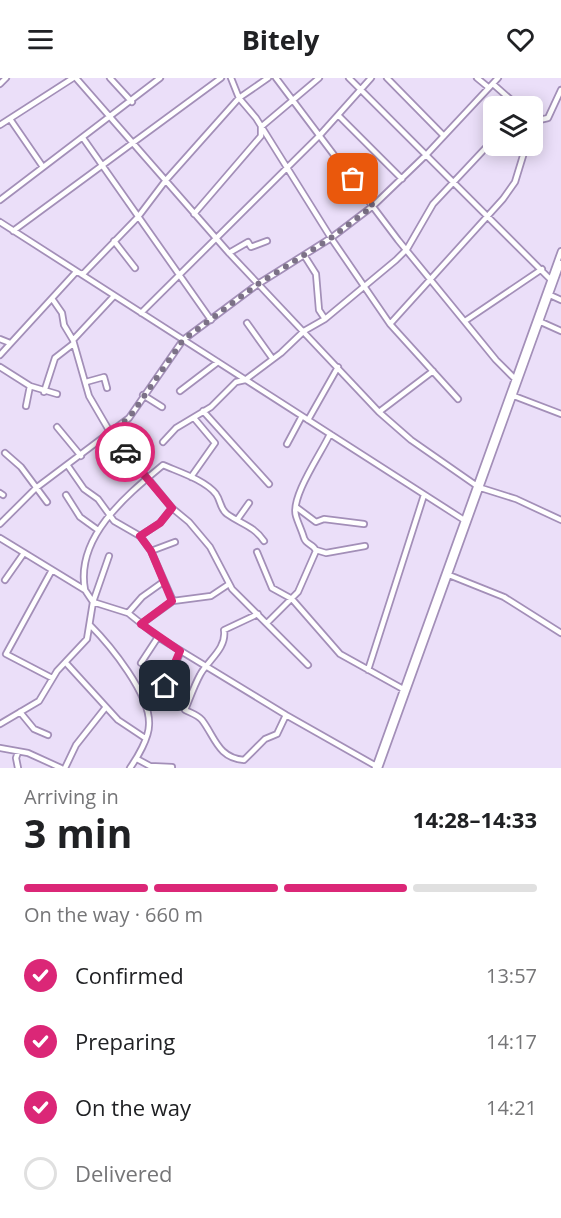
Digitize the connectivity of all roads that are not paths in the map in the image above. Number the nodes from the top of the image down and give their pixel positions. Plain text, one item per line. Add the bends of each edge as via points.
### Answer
1 (6, 78) edge
2 (74, 78) edge
3 (110, 78) edge
4 (160, 78) edge
5 (220, 78) edge
6 (231, 78) edge
7 (268, 78) edge
8 (276, 78) edge
9 (319, 78) edge
10 (349, 78) edge
11 (371, 78) edge
12 (387, 78) edge
13 (477, 78) edge
14 (498, 78) edge
15 (0, 84) edge
16 (490, 85) junction
17 (360, 89) junction
18 (561, 90) edge
19 (505, 96) edge
20 (239, 99) junction
21 (132, 102) junction
22 (293, 102) junction
23 (338, 115) junction
24 (110, 118) junction
25 (543, 118) edge
26 (10, 119) junction
27 (0, 125) edge
28 (261, 127) junction
29 (320, 135) junction
30 (444, 136) junction
31 (82, 138) junction
32 (132, 143) junction
33 (483, 151) edge
34 (427, 154) junction
35 (523, 156) edge
36 (102, 166) junction
37 (43, 167) junction
38 (286, 167) junction
39 (402, 179) junction
40 (166, 180) junction
41 (453, 183) junction
42 (0, 200) edge
43 (373, 206) junction
44 (194, 214) junction
45 (487, 216) junction
46 (138, 217) junction
47 (0, 222) edge
48 (13, 231) junction
49 (216, 238) junction
50 (331, 238) junction
51 (114, 241) junction
52 (267, 241) dead end
53 (407, 249) junction
54 (561, 251) edge
55 (230, 253) junction
56 (304, 255) junction
57 (561, 264) edge
58 (135, 268) dead end
59 (544, 271) junction
60 (76, 272) junction
61 (554, 272) junction
62 (177, 274) junction
63 (431, 279) junction
64 (551, 280) junction
65 (258, 284) junction
66 (366, 287) junction
67 (550, 295) junction
68 (114, 296) junction
69 (53, 300) junction
70 (561, 300) edge
71 (141, 313) junction
72 (211, 320) junction
73 (325, 320) junction
74 (465, 321) junction
75 (541, 322) junction
76 (248, 323) dead end
77 (390, 324) junction
78 (304, 332) junction
79 (561, 332) edge
80 (0, 339) edge
81 (183, 340) junction
82 (73, 342) junction
83 (10, 343) junction
84 (0, 355) edge
85 (272, 358) junction
86 (218, 362) junction
87 (0, 366) edge
88 (338, 367) junction
89 (433, 371) junction
90 (245, 380) junction
91 (516, 380) junction
92 (86, 382) junction
93 (30, 386) junction
94 (106, 388) dead end
95 (180, 391) dead end
96 (44, 392) junction
97 (57, 394) dead end
98 (143, 395) junction
99 (514, 396) junction
100 (459, 399) dead end
101 (26, 406) dead end
102 (162, 407) dead end
103 (203, 411) junction
104 (380, 412) junction
105 (561, 414) edge
106 (302, 416) junction
107 (194, 418) junction
108 (308, 420) junction
109 (57, 427) dead end
110 (110, 432) junction
111 (330, 434) junction
112 (163, 442) dead end
113 (287, 444) dead end
114 (5, 453) dead end
115 (81, 456) junction
116 (68, 466) junction
117 (486, 469) junction
118 (191, 477) junction
119 (146, 479) junction
120 (269, 484) dead end
121 (479, 487) junction
122 (36, 488) junction
123 (66, 495) dead end
124 (424, 495) junction
125 (47, 502) dead end
126 (249, 503) dead end
127 (296, 507) junction
128 (172, 508) junction
129 (110, 516) junction
130 (237, 520) junction
131 (464, 520) junction
132 (561, 520) edge
133 (0, 524) edge
134 (364, 524) dead end
135 (98, 530) junction
136 (140, 536) junction
137 (0, 538) edge
138 (264, 541) dead end
139 (175, 542) dead end
140 (365, 546) dead end
141 (316, 550) junction
142 (151, 551) junction
143 (257, 552) dead end
144 (24, 553) junction
145 (109, 556) dead end
146 (52, 570) junction
147 (449, 575) junction
148 (83, 579) junction
149 (5, 580) dead end
150 (73, 582) junction
151 (163, 582) junction
152 (229, 584) junction
153 (85, 590) junction
154 (292, 599) junction
155 (172, 601) junction
156 (93, 602) junction
157 (128, 613) junction
158 (258, 614) junction
159 (267, 623) junction
160 (141, 624) junction
161 (90, 625) junction
162 (561, 633) edge
163 (158, 637) junction
164 (180, 651) junction
165 (66, 663) junction
166 (141, 663) dead end
167 (308, 665) dead end
168 (208, 667) junction
169 (368, 670) junction
170 (52, 678) junction
171 (165, 686) dead end
172 (404, 689) junction
173 (106, 707) junction
174 (20, 712) junction
175 (286, 715) junction
176 (0, 724) edge
177 (48, 735) dead end
178 (146, 738) junction
179 (387, 741) junction
180 (0, 748) edge
181 (18, 752) junction
182 (137, 759) junction
183 (172, 767) edge
184 (377, 767) edge
185 (18, 768) edge
186 (61, 768) edge
187 (65, 768) edge
188 (130, 768) edge

1 - 15 street
2 - 24 street
2 - 26 street
3 - 21 street
4 - 21 street
5 - 32 street
6 - 20 street
7 - 20 street
8 - 22 street
9 - 22 street
10 - 17 street
11 - 17 street
12 - 30 street
13 - 16 street
14 - 16 street
16 - 19 street
16 - 30 street
17 - 23 street
17 - 34 street
18 - 25 street via 548,117
20 - 28 street
20 - 40 street
21 - 24 street
22 - 28 street
22 - 29 street
23 - 29 street
23 - 39 street
24 - 31 street
24 - 32 street
26 - 27 street
26 - 37 street
28 - 38 street
28 - 44 street via 261,136
29 - 38 street
29 - 43 street
30 - 34 street
31 - 36 street
31 - 37 street
32 - 36 street
32 - 40 street
33 - 41 street
34 - 39 street
34 - 41 street
35 - 45 street via 515,182
36 - 46 street
36 - 48 street
37 - 42 street
38 - 49 street
38 - 50 street
39 - 43 street
40 - 44 street
40 - 46 street
41 - 45 street
41 - 53 street via 433,204
43 - 50 street
43 - 53 street
44 - 49 street
45 - 59 street
45 - 63 street
46 - 51 street
46 - 62 street
47 - 48 street
48 - 60 street
49 - 55 street
49 - 62 street
50 - 56 street
50 - 66 street
51 - 58 street
51 - 60 street via 83,274
52 - 55 street via 256,247 246,243
53 - 63 street
53 - 66 street
54 - 61 street
55 - 65 street
56 - 65 street
56 - 73 street via 316,274 319,310
57 - 67 street
59 - 61 street
59 - 64 street
59 - 74 street
60 - 68 street
60 - 69 street
61 - 64 street
62 - 71 street
62 - 72 street
63 - 74 street
63 - 77 street
64 - 91 street
65 - 72 street
65 - 78 street
66 - 73 street
66 - 77 street
67 - 70 street
67 - 75 street
68 - 71 street
68 - 82 street
69 - 82 street
69 - 83 street
71 - 81 street
72 - 81 street
73 - 78 street
74 - 91 street
75 - 79 street
75 - 99 street
76 - 85 street
77 - 89 street
78 - 85 street
78 - 88 street
80 - 83 street
81 - 86 street
81 - 98 street
82 - 92 street
82 - 96 street via 55,358
83 - 84 street
85 - 90 street
86 - 90 street
86 - 95 street
87 - 93 street
88 - 104 street
88 - 108 street
89 - 100 street
89 - 104 street
90 - 103 street via 236,382
90 - 106 street
91 - 117 street
92 - 94 street via 104,377
92 - 110 street via 89,396
93 - 96 street
93 - 101 street
96 - 97 street
98 - 102 street
98 - 110 street via 129,418
99 - 105 street
99 - 117 street
103 - 107 street
103 - 120 street
104 - 121 street via 419,447
106 - 108 street
106 - 113 street
107 - 112 street via 176,428
107 - 118 street via 215,443
108 - 111 street
109 - 115 street
110 - 115 street
110 - 119 street
111 - 124 street
111 - 127 street via 316,464 306,475
114 - 122 street
115 - 116 street
116 - 122 street
116 - 129 street
117 - 121 street
118 - 119 street via 164,465
118 - 130 street via 216,494 224,512
119 - 128 street
119 - 129 street
121 - 131 street
121 - 132 street
121 - 147 street
122 - 125 street
122 - 133 street
123 - 135 street via 80,517
124 - 131 street
124 - 169 street
126 - 130 street
127 - 134 street via 316,522 324,519
127 - 141 street via 304,538
128 - 136 street via 160,523
128 - 152 street via 210,547
129 - 135 street
129 - 136 street
130 - 138 street via 257,531
131 - 172 street
135 - 148 street
136 - 142 street
137 - 144 street
139 - 142 street
140 - 141 street via 326,553
141 - 154 street
142 - 151 street
143 - 154 street via 272,588
144 - 146 street
144 - 149 street
145 - 156 street
146 - 150 street
146 - 170 street via 6,654
147 - 162 street via 504,597
147 - 179 street
148 - 150 street
148 - 153 street
150 - 153 street
151 - 155 street
151 - 157 street
152 - 155 street via 211,596
152 - 158 street
153 - 156 street
154 - 159 street
154 - 169 street via 340,654
155 - 160 street
156 - 157 street
156 - 161 street
157 - 160 street
158 - 159 street
158 - 168 street via 224,630 225,636
159 - 167 street
160 - 163 street
161 - 165 street via 87,639
161 - 178 street via 129,671 150,724
163 - 164 street
163 - 166 street
164 - 168 street
164 - 171 street
165 - 170 street
165 - 173 street
168 - 175 street
168 - 175 street via 200,674 185,710 200,718 221,751 244,760 265,739 278,734
169 - 172 street
170 - 174 street via 39,701
172 - 179 street
173 - 178 street via 125,726
173 - 187 street via 76,745
174 - 176 street
174 - 177 street via 34,729
175 - 184 street
178 - 182 street
179 - 184 street
180 - 181 street
181 - 185 street
181 - 186 street
182 - 183 street via 150,766
182 - 188 street

